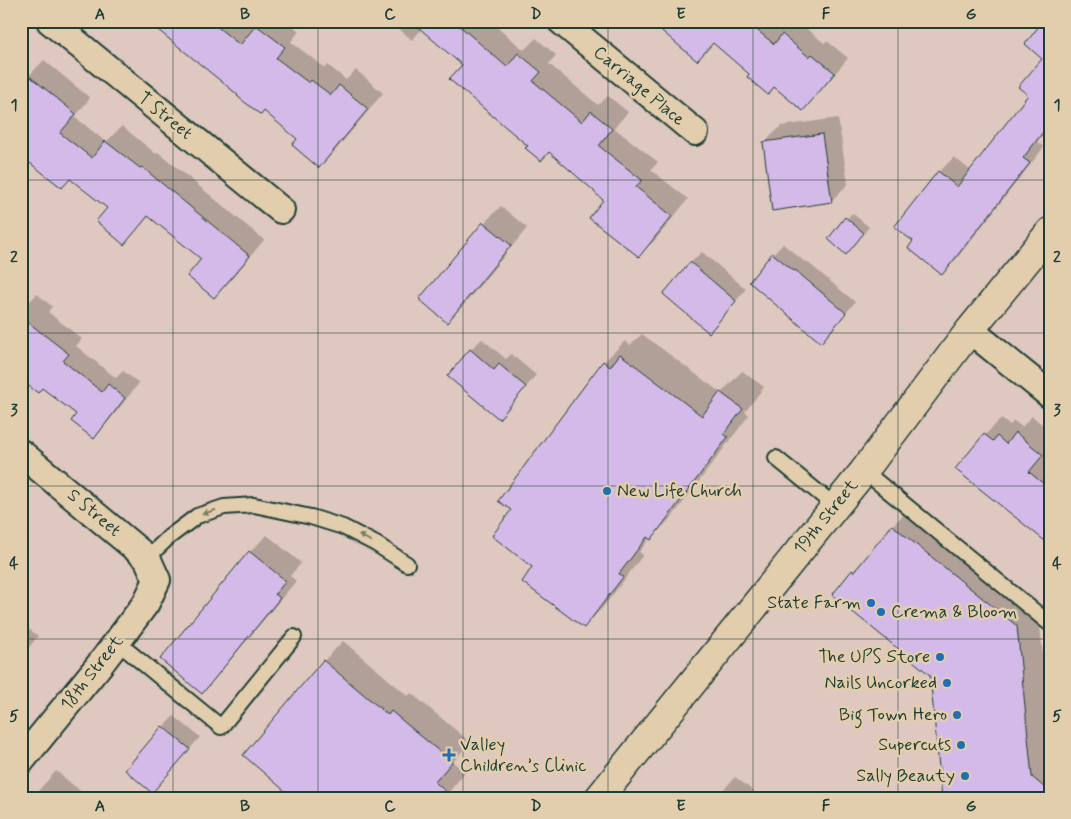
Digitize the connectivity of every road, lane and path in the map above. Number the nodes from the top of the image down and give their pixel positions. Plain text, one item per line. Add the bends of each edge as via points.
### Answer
1 (50, 21) edge
2 (561, 21) edge
3 (695, 132) dead end
4 (281, 210) dead end
5 (1050, 232) edge
6 (970, 330) junction
7 (1050, 395) edge
8 (21, 453) edge
9 (776, 458) dead end
10 (864, 471) junction
11 (835, 506) junction
12 (407, 564) dead end
13 (152, 569) junction
14 (1050, 624) edge
15 (294, 637) dead end
16 (117, 642) junction
17 (21, 761) edge
18 (599, 798) edge

1 - 4 street, T Street
2 - 3 street, Carriage Place
5 - 6 street, 19th Street
6 - 7 street
6 - 10 street, 19th Street
8 - 13 street, S Street
9 - 11 lane
10 - 11 street, 19th Street
10 - 14 lane
11 - 18 street, 19th Street
12 -> 13 lane via 343,527 254,505 224,507 196,516 169,537
13 - 16 street, 18th Street via 146,603
15 - 16 lane via 221,727
16 - 17 street, 18th Street

